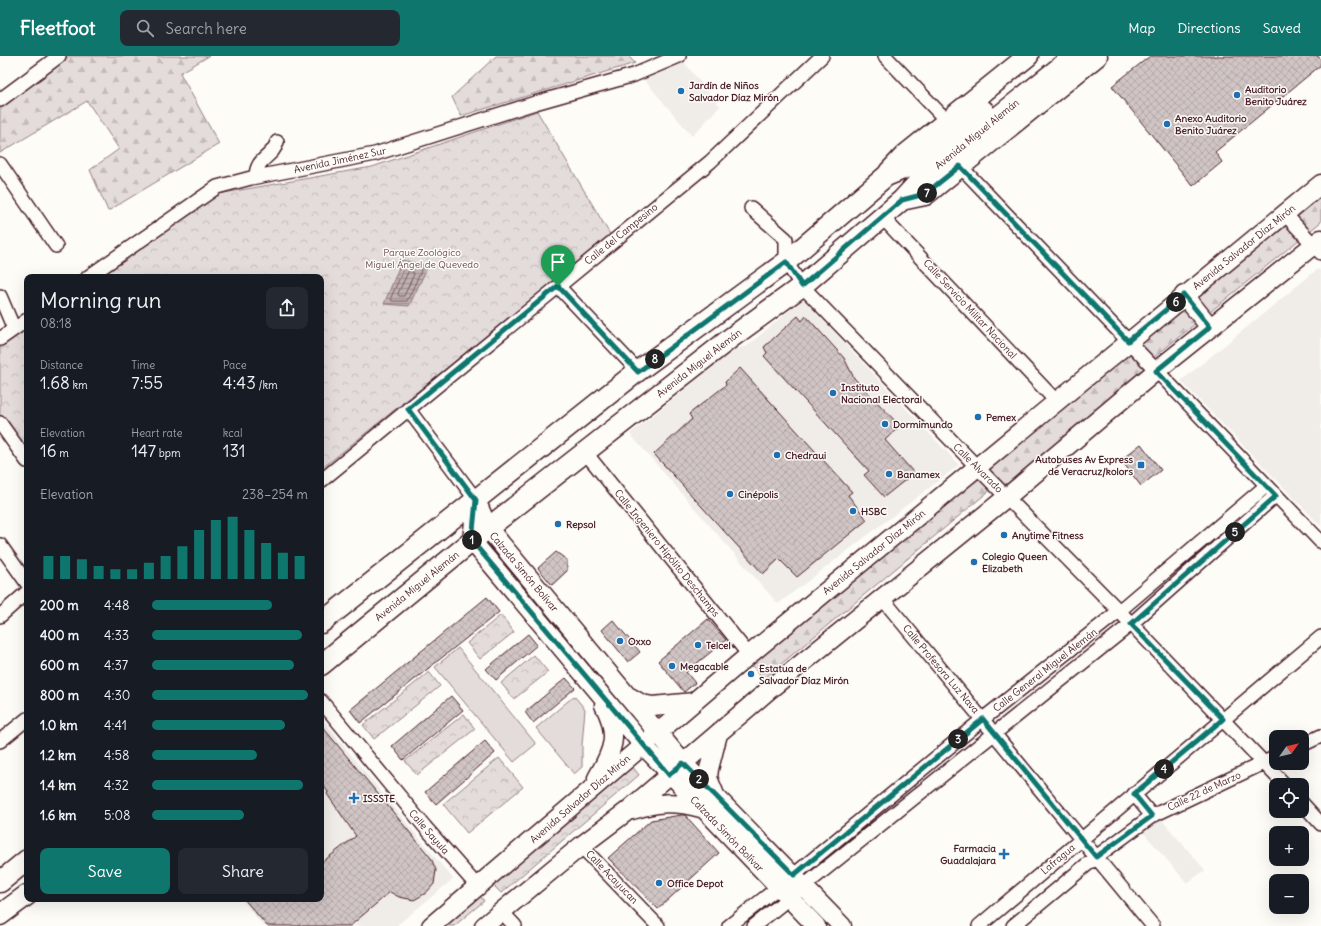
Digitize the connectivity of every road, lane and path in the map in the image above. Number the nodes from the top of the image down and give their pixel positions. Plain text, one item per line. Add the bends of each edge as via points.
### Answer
1 (59, 56) edge
2 (679, 56) edge
3 (822, 56) edge
4 (885, 56) edge
5 (1028, 56) edge
6 (1055, 56) edge
7 (1074, 56) edge
8 (1097, 56) edge
9 (0, 100) edge
10 (946, 121) junction
11 (277, 142) dead end
12 (0, 164) edge
13 (960, 166) junction
14 (886, 176) junction
15 (256, 177) junction
16 (1321, 184) edge
17 (902, 200) junction
18 (751, 208) dead end
19 (1285, 214) junction
20 (882, 217) junction
21 (56, 246) dead end
22 (1318, 246) edge
23 (786, 262) junction
24 (92, 274) edge
25 (558, 286) junction
26 (802, 286) junction
27 (1184, 295) junction
28 (0, 296) edge
29 (24, 322) edge
30 (1210, 327) junction
31 (14, 329) junction
32 (0, 339) edge
33 (1128, 341) junction
34 (1156, 371) junction
35 (638, 372) junction
36 (1057, 402) junction
37 (408, 409) junction
38 (0, 423) edge
39 (585, 452) junction
40 (24, 457) edge
41 (977, 467) junction
42 (324, 479) edge
43 (1271, 491) junction
44 (1007, 497) junction
45 (476, 500) junction
46 (488, 528) junction
47 (472, 541) junction
48 (1321, 542) edge
49 (0, 545) edge
50 (24, 579) edge
51 (24, 595) edge
52 (882, 598) junction
53 (1119, 611) junction
54 (0, 616) edge
55 (324, 620) edge
56 (1131, 624) junction
57 (1321, 637) edge
58 (749, 655) junction
59 (324, 663) edge
60 (596, 690) junction
61 (623, 692) junction
62 (694, 702) junction
63 (324, 705) edge
64 (983, 719) junction
65 (1223, 719) junction
66 (24, 721) edge
67 (657, 732) junction
68 (994, 732) junction
69 (718, 734) junction
70 (1321, 736) edge
71 (0, 741) edge
72 (1309, 742) edge
73 (643, 745) junction
74 (1269, 758) edge
75 (1269, 761) edge
76 (683, 763) junction
77 (669, 775) junction
78 (588, 792) junction
79 (1134, 794) junction
80 (715, 796) junction
81 (701, 808) junction
82 (1309, 811) edge
83 (626, 812) junction
84 (1152, 816) junction
85 (1321, 824) edge
86 (1081, 839) junction
87 (582, 846) junction
88 (1096, 857) junction
89 (24, 862) edge
90 (799, 881) junction
91 (0, 882) edge
92 (478, 887) junction
93 (784, 892) junction
94 (24, 897) edge
95 (502, 912) junction
96 (0, 915) edge
97 (431, 926) edge
98 (484, 926) edge
99 (515, 926) edge
100 (658, 926) edge
101 (729, 926) edge
102 (754, 926) edge
103 (816, 926) edge
104 (842, 926) edge
105 (979, 926) edge
106 (1013, 926) edge
107 (1152, 926) edge

1 - 9 street
2 - 15 street, Avenida Jiménez Sur via 634,75 535,103 375,154
3 - 25 street, Calle del Campesino via 710,162
4 - 10 street
5 - 10 main road
6 - 14 main road, Avenida Miguel Alemán via 916,164
7 - 17 main road, Avenida Miguel Alemán via 923,177
8 - 13 main road
10 - 14 main road via 905,154
11 - 15 street via 274,149 258,164
12 - 21 street
13 - 17 main road via 925,194
13 - 33 street
14 - 23 main road, Avenida Miguel Alemán
15 - 24 street, Avenida Jiménez Sur via 217,187
16 - 19 main road, Avenida Salvador Díaz Mirón
17 - 20 main road, Avenida Miguel Alemán
18 - 23 street via 786,238
19 - 22 street
19 - 27 main road, Avenida Salvador Díaz Mirón
20 - 26 main road, Avenida Miguel Alemán
20 - 36 street, Calle Servicio Militar Nacional
22 - 30 main road
23 - 26 street, Calle Alvarado
23 - 35 main road, Avenida Miguel Alemán
25 - 35 street
25 - 37 street, Calle del Campesino
26 - 39 main road, Avenida Miguel Alemán via 732,337
26 - 41 street, Calle Alvarado
27 - 30 main road
27 - 33 main road, Avenida Salvador Díaz Mirón
28 - 31 street
29 - 31 street
30 - 34 main road
31 - 32 street
33 - 34 street
33 - 36 main road, Avenida Salvador Díaz Mirón
34 - 43 street
34 - 44 main road
35 - 45 main road, Avenida Miguel Alemán
36 - 41 main road, Avenida Salvador Díaz Mirón
37 - 42 street, Calle del Campesino
37 - 45 street
38 - 40 street
39 - 46 main road, Avenida Miguel Alemán
39 - 58 street, Calle Ingeniero Hipólito Deschamps
41 - 44 street, Calle Alvarado
41 - 58 main road, Avenida Salvador Díaz Mirón
43 - 48 street
43 - 53 street, Calle General Miguel Alemán
43 - 56 street, Calle General Miguel Alemán
44 - 52 main road
44 - 53 street, Calle Alvarado
45 - 46 main road, Calzada Simón Bolívar
45 - 47 main road, Calzada Simón Bolívar
45 - 55 main road, Avenida Miguel Alemán
46 - 47 main road, Avenida Miguel Alemán
46 - 61 main road, Calzada Simón Bolívar
47 - 59 main road, Avenida Miguel Alemán
47 - 60 main road, Calzada Simón Bolívar
49 - 50 street
51 - 54 street
52 - 64 street, Calle Profesora Luz Nava
52 - 69 main road via 770,688
53 - 56 street, Calle Alvarado
53 - 64 street, Calle General Miguel Alemán
56 - 65 street, Calle Alvarado
56 - 68 street, Calle General Miguel Alemán
57 - 65 street, Lafragua
58 - 62 main road, Avenida Salvador Díaz Mirón
60 - 73 main road, Calzada Simón Bolívar
60 - 78 main road via 607,710 614,741 610,756
61 - 62 main road via 642,704 675,705
61 - 67 main road, Calzada Simón Bolívar
62 - 67 main road, Avenida Salvador Díaz Mirón
63 - 92 street, Calle Sayula via 425,828
64 - 68 street, Calle Profesora Luz Nava
64 - 90 street, Calle General Miguel Alemán
65 - 74 street, Calle Alvarado
65 - 79 street, Lafragua
66 - 71 street
67 - 73 main road, Avenida Salvador Díaz Mirón
67 - 76 main road, Calzada Simón Bolívar
68 - 86 street, Calle Profesora Luz Nava
68 - 90 street, Calle General Miguel Alemán
69 - 76 main road
69 - 80 main road via 708,778
70 - 72 street
73 - 77 main road, Calzada Simón Bolívar
73 - 78 main road, Avenida Salvador Díaz Mirón
75 - 84 street, Calle 22 de Marzo
76 - 77 main road
76 - 80 main road, Calzada Simón Bolívar
77 - 81 main road, Calzada Simón Bolívar
77 - 83 main road
78 - 92 main road, Avenida Salvador Díaz Mirón
79 - 84 street
79 - 86 street, Lafragua
80 - 90 main road, Calzada Simón Bolívar
81 - 83 main road via 683,803 661,803
81 - 93 main road, Calzada Simón Bolívar
82 - 85 street
83 - 87 main road
84 - 88 street, Calle 22 de Marzo
86 - 88 street, Calle Profesora Luz Nava
86 - 105 street, Lafragua
87 - 95 main road
87 - 100 street, Calle Acayucan
88 - 106 street
88 - 107 street, Calle Profesora Luz Nava
89 - 91 main road
90 - 93 street, Calle General Miguel Alemán
90 - 104 main road, Calzada Simón Bolívar
92 - 97 main road, Avenida Salvador Díaz Mirón
93 - 101 street, Calle General Miguel Alemán
93 - 102 street, Calle General Miguel Alemán
93 - 103 main road, Calzada Simón Bolívar
94 - 96 main road
95 - 98 main road
95 - 99 street

